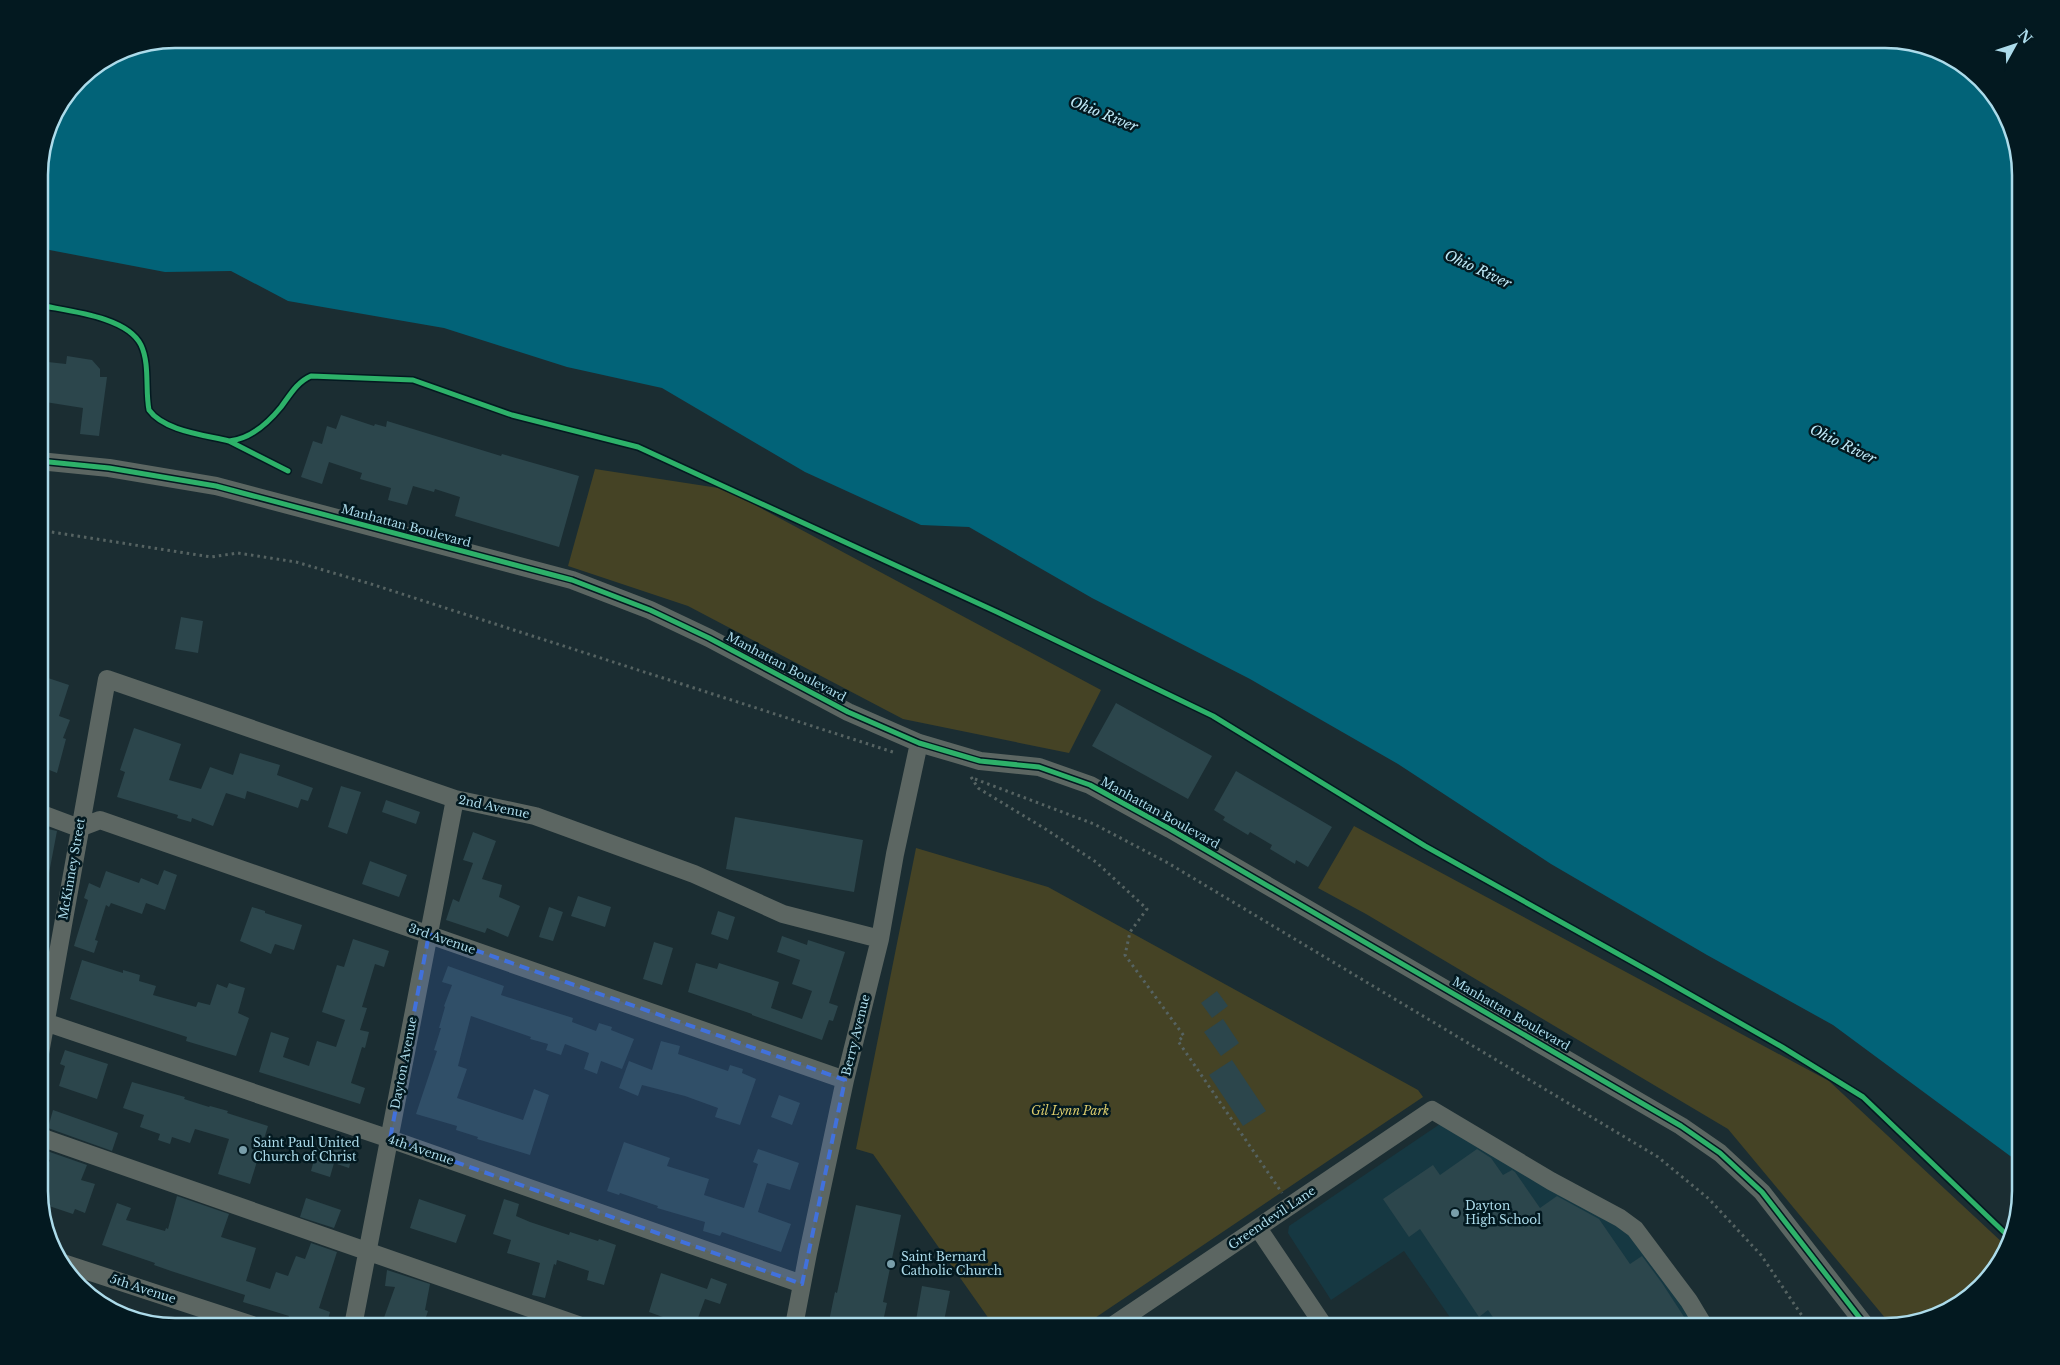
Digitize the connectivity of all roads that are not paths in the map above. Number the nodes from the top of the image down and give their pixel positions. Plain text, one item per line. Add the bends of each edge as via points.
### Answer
1 (48, 462) edge
2 (107, 679) joint
3 (917, 751) junction
4 (455, 799) junction
5 (48, 816) edge
6 (79, 828) junction
7 (429, 934) junction
8 (880, 938) junction
9 (48, 994) edge
10 (48, 1023) edge
11 (845, 1080) junction
12 (390, 1139) junction
13 (48, 1140) edge
14 (1258, 1228) junction
15 (368, 1251) junction
16 (73, 1266) edge
17 (802, 1284) junction
18 (231, 1318) edge
19 (355, 1318) edge
20 (558, 1318) edge
21 (796, 1318) edge
22 (1124, 1318) edge
23 (1319, 1318) edge
24 (1699, 1318) edge
25 (1860, 1318) edge

1 - 3 street, Manhattan Boulevard via 110,468 216,486 572,580 650,610 709,638
2 - 4 street, 2nd Avenue
2 - 6 street, McKinney Street
3 - 8 street, Berry Avenue
3 - 25 street, Manhattan Boulevard via 1039,767 1090,785 1673,1121 1720,1153 1762,1192
4 - 7 street, Dayton Avenue
4 - 8 street, 2nd Avenue via 535,816 694,874 783,914
5 - 6 street
6 - 7 street, 3rd Avenue via 100,820
6 - 9 street, McKinney Street
7 - 11 street, 3rd Avenue
7 - 12 street, Dayton Avenue
8 - 11 street, Berry Avenue
10 - 12 street, 4th Avenue
11 - 17 street, Berry Avenue
12 - 15 street, Dayton Avenue
12 - 17 street, 4th Avenue
13 - 15 street
14 - 22 street, Greendevil Lane
14 - 23 street
14 - 24 street, Greendevil Lane via 1432,1110 1635,1229
15 - 19 street, Dayton Avenue
15 - 20 street
16 - 18 street, 5th Avenue
17 - 21 street, Berry Avenue

